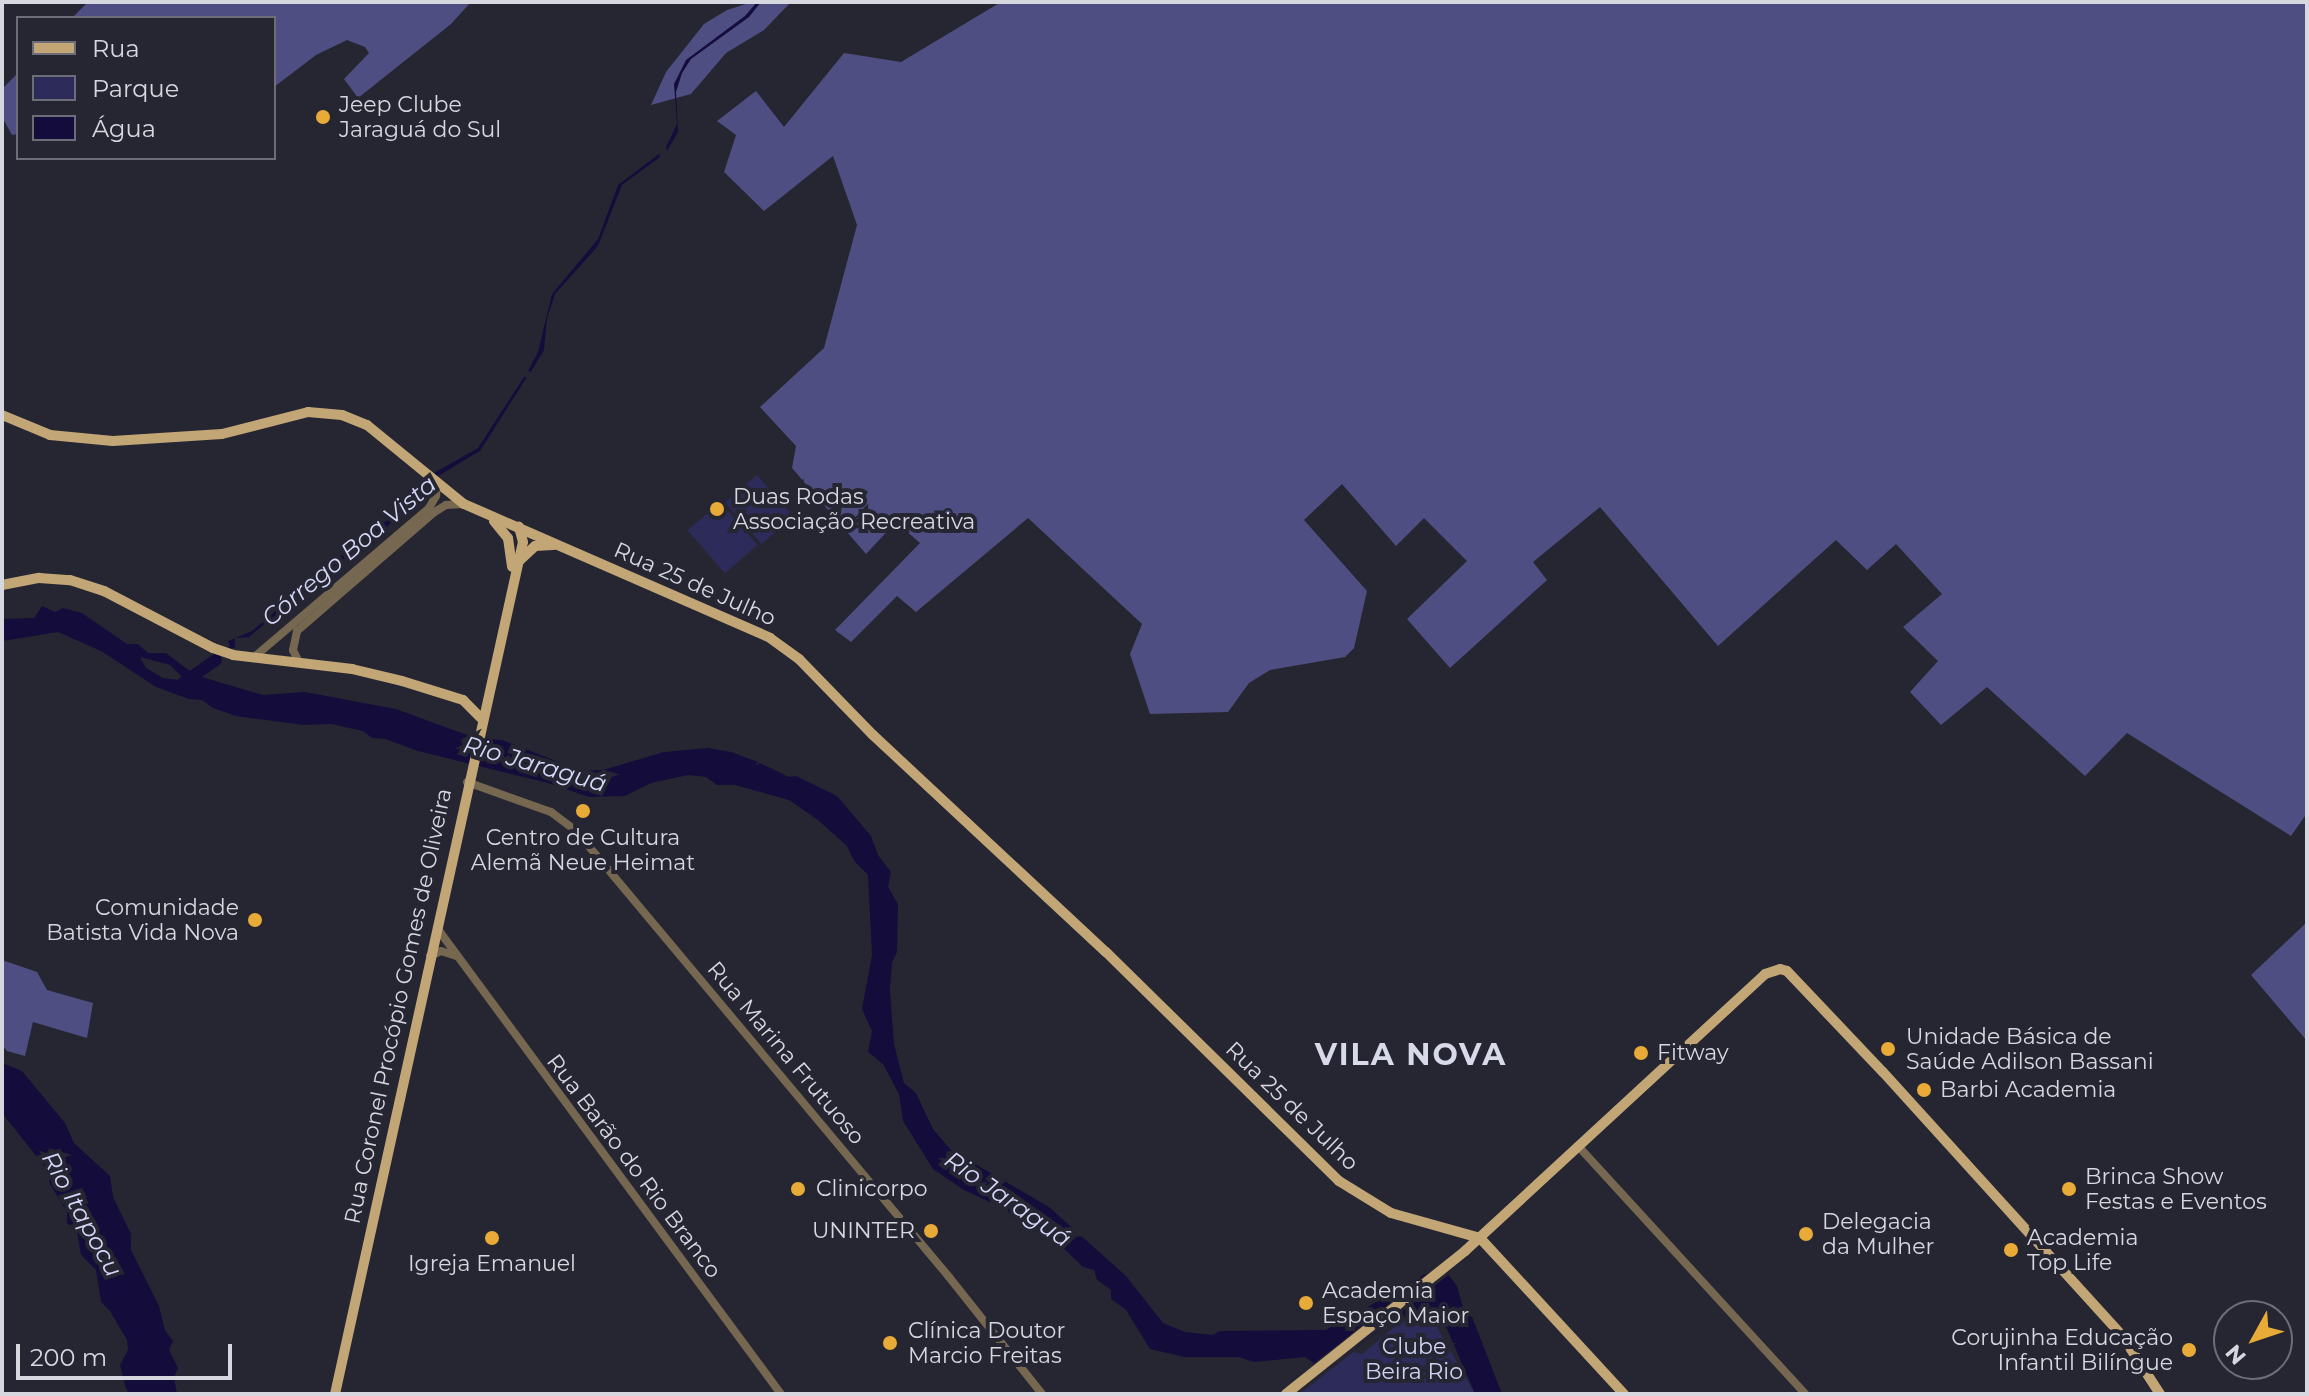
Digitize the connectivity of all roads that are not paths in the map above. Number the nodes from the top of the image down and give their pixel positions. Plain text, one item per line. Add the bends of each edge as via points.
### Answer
1 (2, 415) edge
2 (433, 482) junction
3 (464, 504) junction
4 (482, 512) junction
5 (519, 527) junction
6 (561, 546) junction
7 (517, 562) junction
8 (512, 581) junction
9 (2, 585) edge
10 (253, 658) junction
11 (299, 662) junction
12 (489, 681) junction
13 (463, 700) junction
14 (480, 722) junction
15 (468, 777) junction
16 (436, 926) junction
17 (430, 956) junction
18 (459, 959) junction
19 (1579, 1147) junction
20 (1480, 1238) junction
21 (335, 1394) edge
22 (781, 1394) edge
23 (1042, 1394) edge
24 (1286, 1394) edge
25 (1624, 1394) edge
26 (1805, 1394) edge
27 (2160, 1394) edge

1 - 2 main road, Rua 25 de Julho via 50,435 115,441 206,436 308,412 335,413 367,425
2 - 3 main road, Rua 25 de Julho
2 - 10 street via 435,499 429,508
3 - 4 main road, Rua 25 de Julho
3 - 11 street via 446,505 433,513 297,631 293,650
4 - 5 main road, Rua 25 de Julho
4 - 8 main road, Rua Coronel Procópio Gomes de Oliveira via 508,538
5 - 6 main road, Rua 25 de Julho
5 - 7 main road, Rua Coronel Procópio Gomes de Oliveira via 523,538
6 - 7 main road via 535,546
6 - 20 main road, Rua 25 de Julho via 785,648 1339,1181 1391,1213
7 - 8 main road, Rua Coronel Procópio Gomes de Oliveira
8 - 12 main road, Rua Coronel Procópio Gomes de Oliveira
9 - 10 main road via 54,578 85,584 213,648
10 - 11 main road
11 - 13 main road via 364,672
12 - 13 main road
12 - 14 main road, Rua Coronel Procópio Gomes de Oliveira
13 - 14 main road
14 - 15 main road, Rua Coronel Procópio Gomes de Oliveira
15 - 16 main road, Rua Coronel Procópio Gomes de Oliveira
15 - 23 street, Rua Marina Frutuoso via 551,812 576,831
16 - 17 main road, Rua Coronel Procópio Gomes de Oliveira
16 - 18 street, Rua Barão do Rio Branco
17 - 18 street via 445,951
17 - 21 main road, Rua Coronel Procópio Gomes de Oliveira
18 - 22 street, Rua Barão do Rio Branco
19 - 20 main road
19 - 26 street
19 - 27 main road via 1765,974 1787,971 2129,1344
20 - 24 main road
20 - 25 main road

